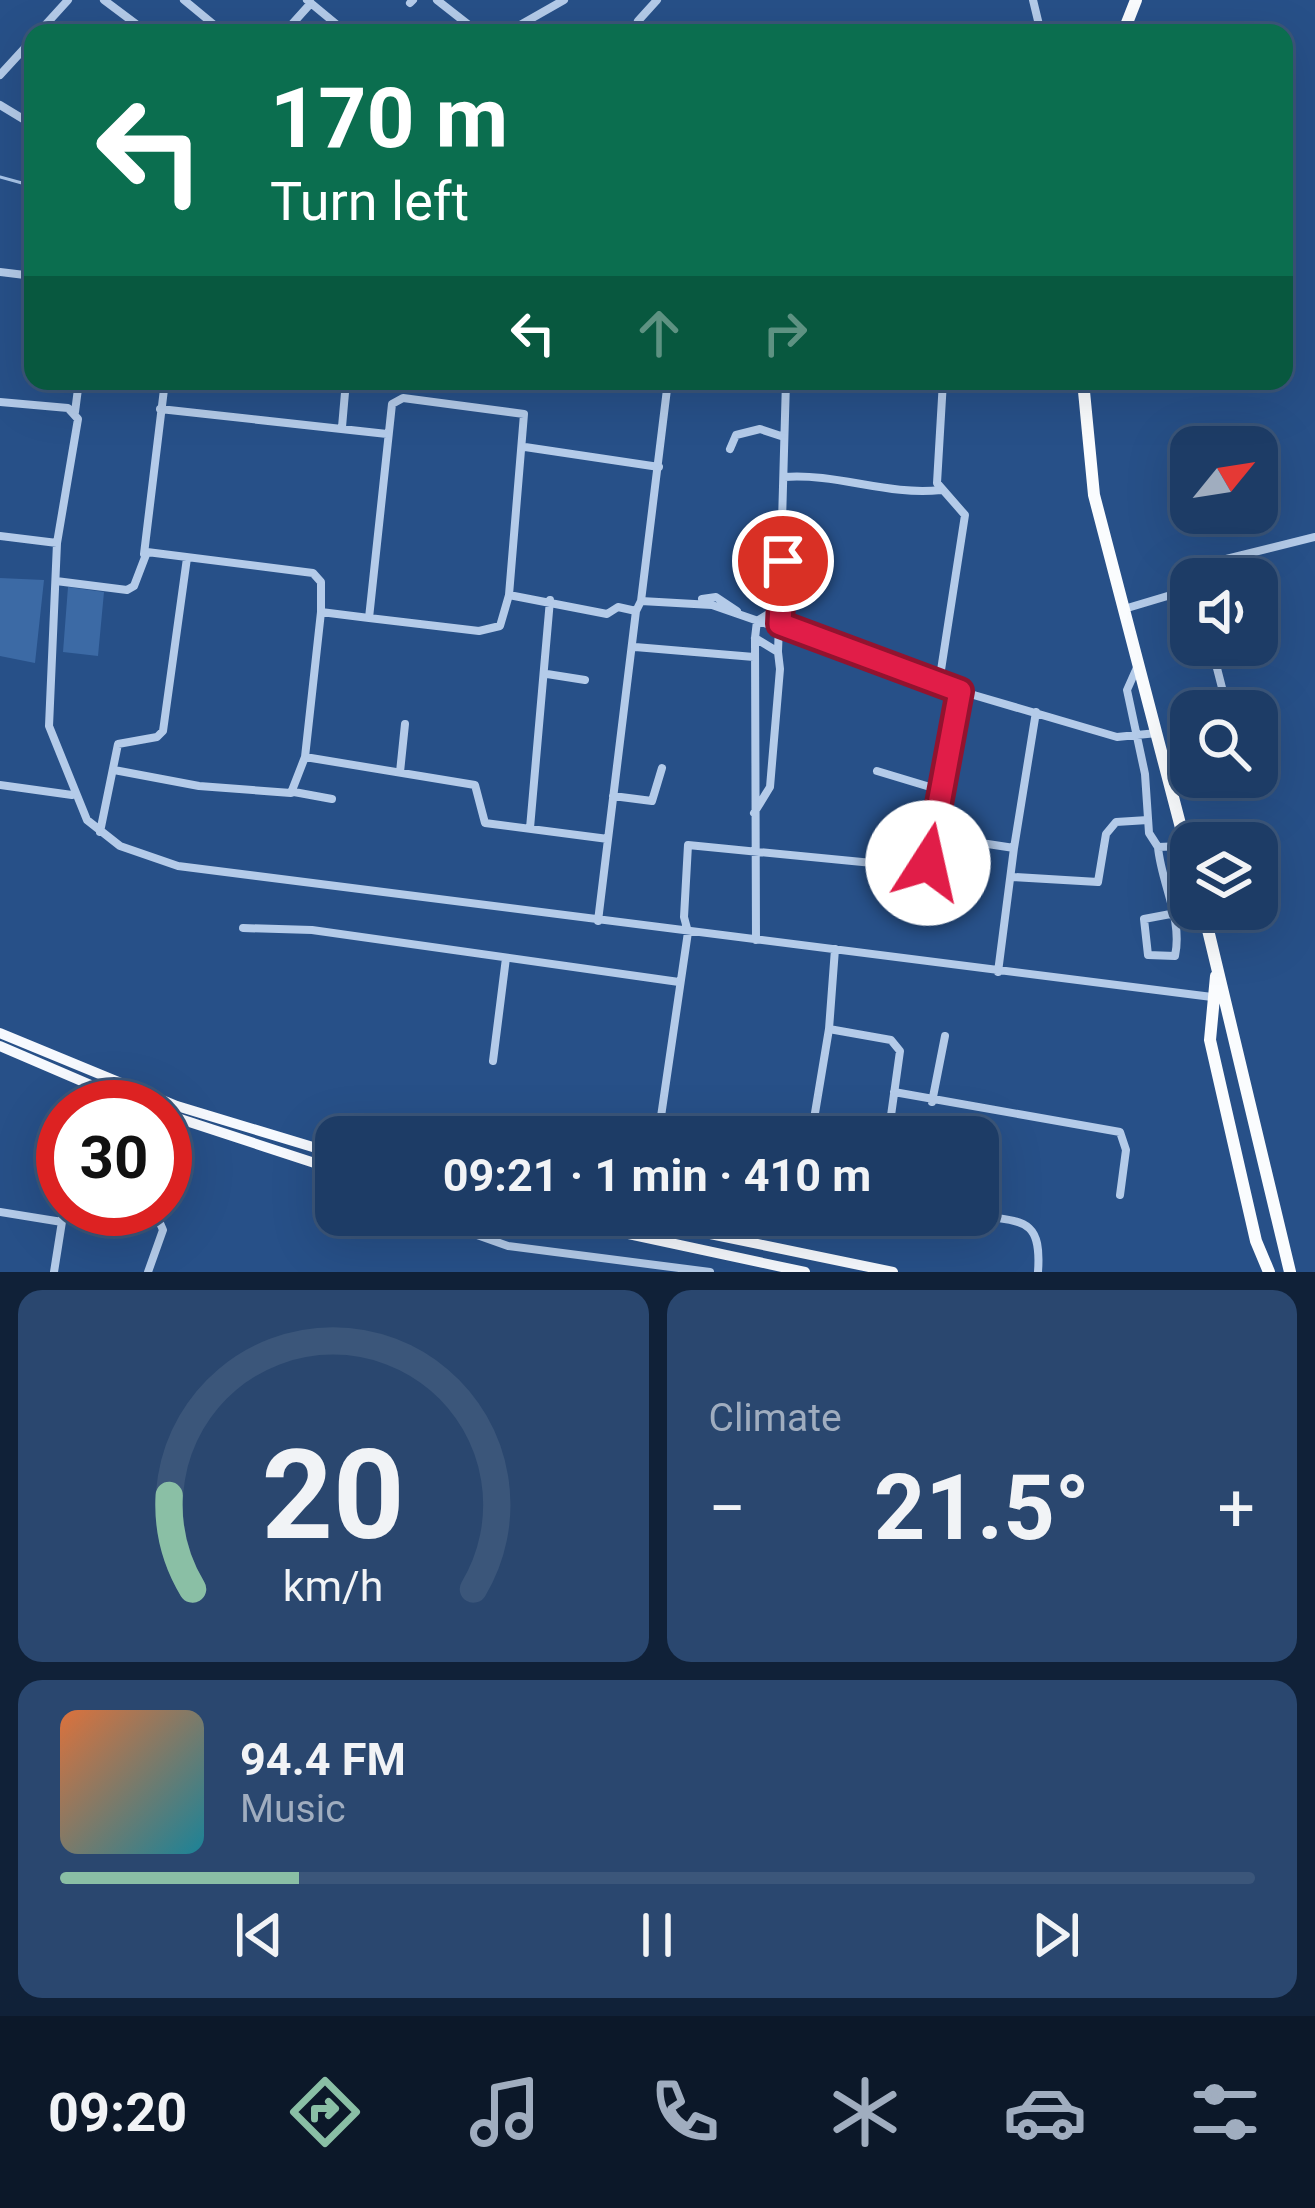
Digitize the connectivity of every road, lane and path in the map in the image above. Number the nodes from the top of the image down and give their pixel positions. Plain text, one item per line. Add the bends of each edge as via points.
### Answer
1 (68, 0) edge
2 (104, 0) edge
3 (184, 0) edge
4 (437, 0) edge
5 (563, 0) edge
6 (656, 0) edge
7 (309, 2) edge
8 (638, 21) dead end
9 (47, 24) edge
10 (136, 24) edge
11 (213, 24) edge
12 (336, 24) edge
13 (468, 24) edge
14 (522, 24) edge
15 (24, 49) edge
16 (0, 75) edge
17 (1, 272) edge
18 (0, 287) edge
19 (78, 390) edge
20 (163, 390) edge
21 (345, 390) edge
22 (667, 390) edge
23 (786, 390) edge
24 (942, 390) edge
25 (1083, 390) edge
26 (0, 402) edge
27 (160, 409) junction
28 (75, 412) junction
29 (342, 427) junction
30 (387, 434) junction
31 (784, 436) junction
32 (525, 447) junction
33 (730, 448) dead end
34 (659, 467) junction
35 (784, 477) junction
36 (941, 490) junction
37 (0, 536) edge
38 (1315, 537) edge
39 (57, 542) junction
40 (144, 554) junction
41 (187, 558) junction
42 (1230, 558) edge
43 (56, 581) junction
44 (781, 592) junction
45 (509, 595) junction
46 (1170, 596) edge
47 (550, 600) junction
48 (639, 606) junction
49 (1124, 610) junction
50 (321, 612) junction
51 (369, 617) junction
52 (757, 621) junction
53 (780, 624) junction
54 (755, 638) junction
55 (635, 647) junction
56 (778, 652) junction
57 (754, 657) junction
58 (1139, 663) junction
59 (548, 674) junction
60 (585, 680) dead end
61 (939, 683) junction
62 (960, 691) junction
63 (1036, 712) junction
64 (405, 724) dead end
65 (1157, 733) junction
66 (1136, 737) junction
67 (305, 757) junction
68 (1166, 767) junction
69 (662, 768) dead end
70 (113, 770) junction
71 (878, 771) dead end
72 (400, 772) junction
73 (1145, 774) junction
74 (0, 785) edge
75 (940, 790) junction
76 (294, 792) junction
77 (73, 796) junction
78 (613, 796) junction
79 (332, 799) dead end
80 (753, 814) junction
81 (1148, 820) junction
82 (1180, 822) edge
83 (530, 828) junction
84 (100, 834) junction
85 (935, 836) junction
86 (608, 839) junction
87 (1158, 847) junction
88 (1170, 847) edge
89 (1014, 848) junction
90 (755, 852) junction
91 (1014, 878) junction
92 (1170, 899) edge
93 (1174, 916) joint
94 (598, 921) junction
95 (243, 928) dead end
96 (1206, 930) edge
97 (688, 932) junction
98 (756, 940) junction
99 (835, 949) junction
100 (506, 958) junction
101 (1217, 969) junction
102 (998, 972) junction
103 (679, 982) junction
104 (1212, 997) junction
105 (829, 1029) junction
106 (0, 1033) edge
107 (945, 1036) dead end
108 (0, 1046) edge
109 (493, 1060) dead end
110 (79, 1080) edge
111 (894, 1092) junction
112 (932, 1102) junction
113 (661, 1116) edge
114 (814, 1116) edge
115 (891, 1116) edge
116 (192, 1123) edge
117 (315, 1148) edge
118 (315, 1163) edge
119 (1265, 1172) junction
120 (1245, 1180) junction
121 (1120, 1195) dead end
122 (0, 1212) edge
123 (36, 1218) edge
124 (999, 1219) edge
125 (59, 1236) edge
126 (161, 1236) edge
127 (480, 1236) edge
128 (637, 1236) edge
129 (730, 1236) edge
130 (756, 1266) edge
131 (657, 1267) edge
132 (53, 1272) edge
133 (148, 1272) edge
134 (710, 1272) edge
135 (805, 1272) edge
136 (893, 1272) edge
137 (1038, 1272) edge
138 (1269, 1272) edge
139 (1290, 1272) edge

1 - 9 street
2 - 10 street
3 - 11 street
4 - 13 street
5 - 14 street
6 - 8 street
7 - 12 street
15 - 16 street
17 - 18 street
19 - 28 street
20 - 27 street
21 - 29 street
22 - 34 street
23 - 31 street
24 - 36 street
25 - 49 highway via 1087,460
26 - 28 street
27 - 29 street
27 - 40 street
28 - 39 street
29 - 30 street
30 - 32 street via 392,404 403,398 519,411
30 - 51 street
31 - 33 street via 748,430
31 - 35 street
32 - 34 street
32 - 45 street
34 - 48 street
35 - 36 street via 830,474 862,486
35 - 44 street
36 - 61 street via 965,515
37 - 39 street
38 - 42 street
39 - 43 street
40 - 41 street
40 - 43 street via 127,590
41 - 50 street via 313,573 321,582
41 - 70 street via 164,731 122,740
43 - 77 street via 49,726
44 - 52 street
44 - 53 street
45 - 47 street
45 - 51 street via 500,626 489,631
46 - 49 street
47 - 48 street via 586,612
47 - 59 street
48 - 52 street via 694,600
48 - 55 street
49 - 58 highway
50 - 51 street
50 - 67 street
52 - 53 street
52 - 54 street
53 - 56 street
53 - 61 street
54 - 56 street
54 - 57 street
55 - 57 street
55 - 78 street
56 - 80 street via 770,787
57 - 80 street
58 - 65 highway
58 - 66 street via 1127,690
59 - 60 street
59 - 83 street
61 - 62 street
62 - 63 street
62 - 75 street
63 - 66 street
63 - 89 street
64 - 72 street
65 - 66 street
65 - 68 highway
66 - 73 street
67 - 72 street
67 - 76 street
68 - 73 street
68 - 82 highway
69 - 78 street via 658,798
70 - 76 street
70 - 84 street
71 - 75 street
72 - 83 street via 476,785 482,820
73 - 81 street
74 - 77 street
75 - 85 street
76 - 79 street
77 - 84 street
78 - 86 street
80 - 90 street
81 - 87 street
81 - 91 street via 1116,822 1106,834 1098,883
83 - 86 street
84 - 94 street via 178,866
85 - 89 street
85 - 90 street via 928,863 917,869
86 - 94 street
87 - 88 street
87 - 92 street
89 - 91 street
90 - 97 street via 688,845
90 - 98 street
91 - 102 street
93 - 93 street via 1144,919 1149,957 1177,953
94 - 97 street
95 - 100 street
96 - 101 highway
97 - 98 street
97 - 103 street
98 - 99 street
99 - 102 street
99 - 105 street
100 - 103 street
100 - 109 street
101 - 104 highway
101 - 119 highway
102 - 104 street
103 - 113 street
104 - 120 highway via 1210,1040
105 - 111 street via 897,1044
105 - 114 street
106 - 117 main road via 177,1106
107 - 112 street
108 - 110 main road
111 - 112 street
111 - 115 street
112 - 121 street via 1120,1132
116 - 118 main road
119 - 120 highway
119 - 139 highway
120 - 138 highway
122 - 123 street
124 - 137 street via 1033,1230
125 - 132 street
126 - 133 street
127 - 131 street
128 - 130 main road
129 - 136 main road
130 - 135 main road
131 - 134 street

